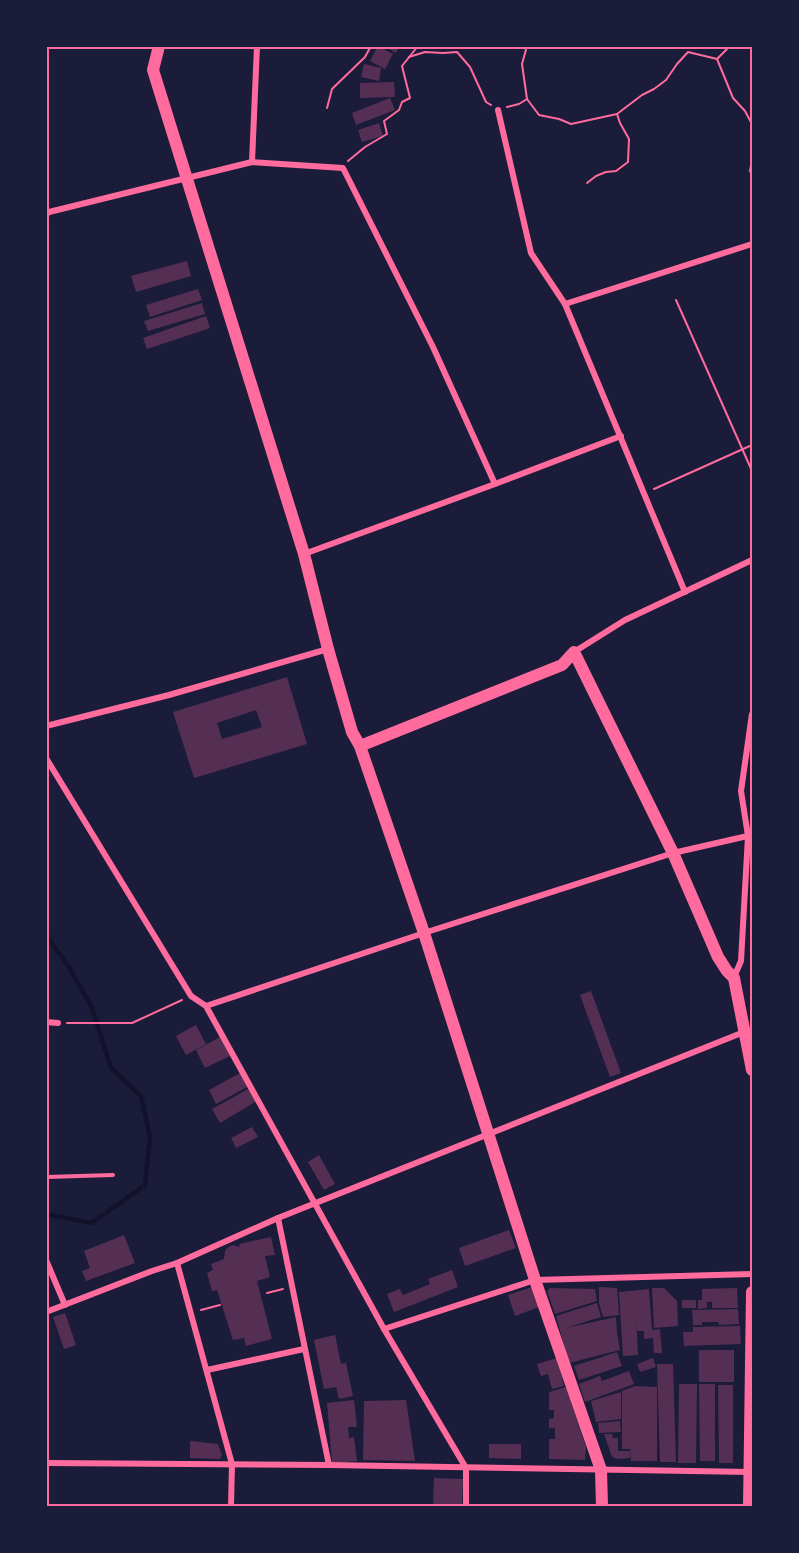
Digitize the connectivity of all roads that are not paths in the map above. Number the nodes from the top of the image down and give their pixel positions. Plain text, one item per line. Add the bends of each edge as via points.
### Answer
1 (159, 46) edge
2 (257, 46) edge
3 (498, 110) road end
4 (252, 162) junction
5 (186, 178) junction
6 (47, 212) edge
7 (753, 244) edge
8 (565, 304) junction
9 (621, 436) junction
10 (495, 484) junction
11 (304, 554) junction
12 (753, 560) edge
13 (685, 592) junction
14 (328, 649) junction
15 (574, 652) junction
16 (753, 714) edge
17 (46, 726) edge
18 (360, 746) junction
19 (46, 758) edge
20 (750, 836) edge
21 (673, 853) junction
22 (424, 933) junction
23 (734, 978) junction
24 (206, 1006) junction
25 (46, 1022) edge
26 (58, 1023) road end
27 (745, 1032) junction
28 (753, 1070) edge
29 (488, 1134) junction
30 (113, 1175) dead end
31 (46, 1177) edge
32 (315, 1204) junction
33 (278, 1218) junction
34 (46, 1260) edge
35 (177, 1263) junction
36 (753, 1274) edge
37 (535, 1280) junction
38 (753, 1292) edge
39 (65, 1305) junction
40 (46, 1312) edge
41 (384, 1329) junction
42 (304, 1348) junction
43 (207, 1370) junction
44 (46, 1463) edge
45 (232, 1464) junction
46 (329, 1465) junction
47 (466, 1468) junction
48 (601, 1470) junction
49 (751, 1472) edge
50 (231, 1506) edge
51 (466, 1506) edge
52 (602, 1506) edge
53 (749, 1506) edge

1 - 5 main road via 153,70
2 - 4 street
3 - 8 street via 531,253
4 - 5 street
4 - 10 street via 343,168 433,347
5 - 6 street
5 - 11 main road
7 - 8 street
8 - 9 street
9 - 10 street
9 - 13 street
10 - 11 street
11 - 14 main road
12 - 13 street
13 - 15 street via 625,620
14 - 17 street
14 - 18 main road via 352,732
15 - 18 main road via 562,665
15 - 21 main road
16 - 20 street via 741,791
18 - 22 main road
19 - 24 street via 191,996
20 - 21 street
20 - 23 street via 741,961
21 - 22 street
21 - 23 main road via 717,957
22 - 24 street
22 - 29 main road
23 - 27 main road
24 - 32 street
25 - 26 street
27 - 28 main road
27 - 29 street
29 - 32 street
29 - 37 main road
30 - 31 lane
32 - 33 street
32 - 41 street
33 - 35 street
33 - 42 street
34 - 39 street
35 - 39 street
35 - 43 street
36 - 37 street
37 - 41 street
37 - 48 main road
38 - 49 main road
39 - 40 street
41 - 47 street
42 - 43 street
42 - 46 street
43 - 45 street
44 - 45 street
45 - 46 street
45 - 50 street
46 - 47 street
47 - 48 street
47 - 51 street
48 - 49 street
48 - 52 main road
49 - 53 main road

